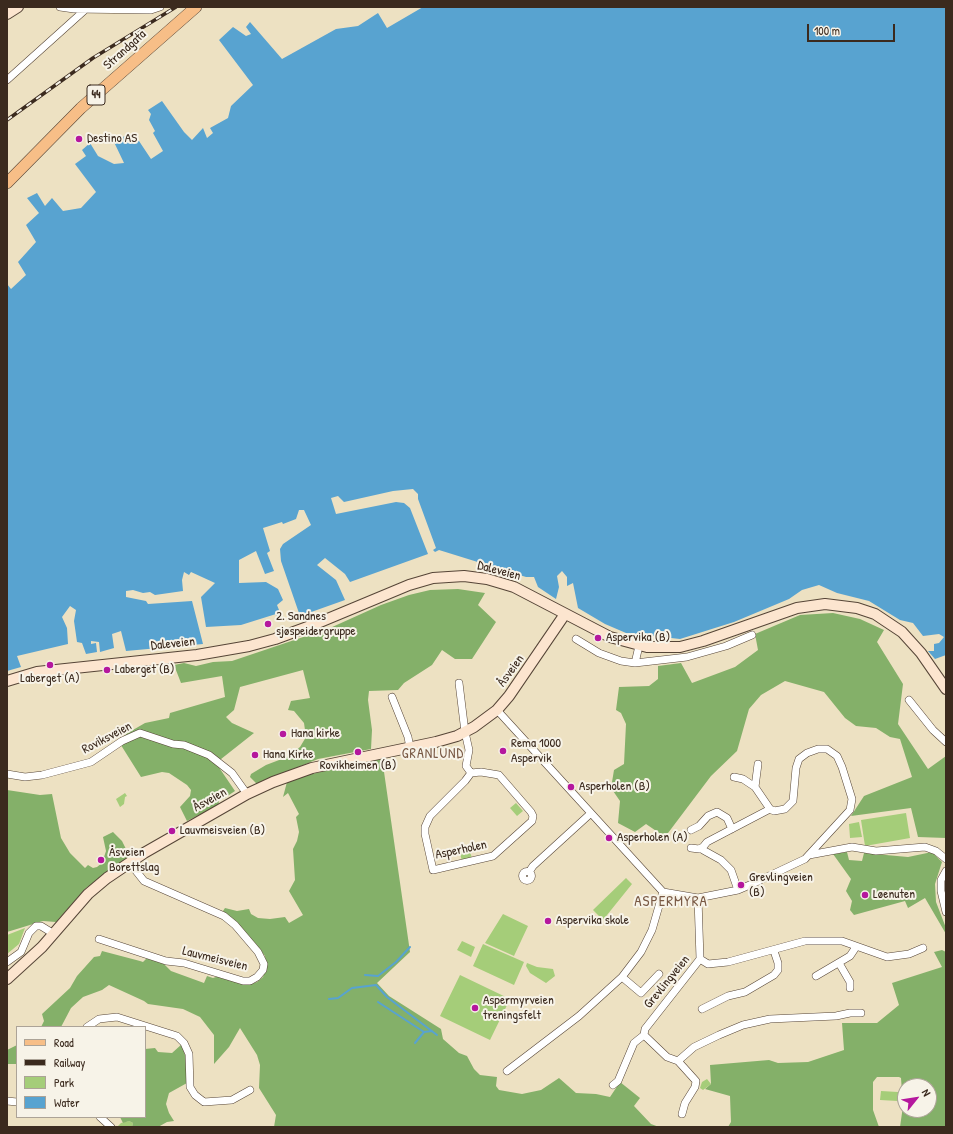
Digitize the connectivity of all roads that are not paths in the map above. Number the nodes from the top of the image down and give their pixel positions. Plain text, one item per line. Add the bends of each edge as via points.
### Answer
1 (18, 7) edge
2 (60, 7) edge
3 (160, 7) edge
4 (196, 7) edge
5 (94, 8) edge
6 (86, 9) junction
7 (7, 14) edge
8 (7, 80) edge
9 (7, 183) edge
10 (565, 614) junction
11 (752, 635) dead end
12 (576, 639) dead end
13 (639, 646) junction
14 (635, 663) junction
15 (7, 681) edge
16 (459, 683) dead end
17 (946, 689) edge
18 (392, 698) dead end
19 (909, 700) dead end
20 (497, 710) junction
21 (465, 732) junction
22 (946, 742) edge
23 (410, 748) junction
24 (758, 764) dead end
25 (471, 773) junction
26 (7, 774) edge
27 (734, 777) dead end
28 (755, 787) junction
29 (247, 794) junction
30 (770, 809) junction
31 (590, 814) junction
32 (732, 829) junction
33 (691, 830) dead end
34 (703, 847) junction
35 (691, 848) dead end
36 (808, 855) junction
37 (946, 859) edge
38 (129, 862) junction
39 (946, 871) edge
40 (529, 872) dead end
41 (738, 890) junction
42 (663, 892) junction
43 (698, 898) junction
44 (946, 912) edge
45 (54, 934) junction
46 (99, 939) dead end
47 (856, 947) junction
48 (923, 948) dead end
49 (774, 951) junction
50 (700, 960) junction
51 (7, 962) edge
52 (839, 963) junction
53 (659, 974) dead end
54 (816, 976) dead end
55 (622, 977) junction
56 (7, 979) edge
57 (850, 988) dead end
58 (702, 1009) dead end
59 (861, 1013) dead end
60 (88, 1026) edge
61 (146, 1026) edge
62 (146, 1026) edge
63 (644, 1035) junction
64 (678, 1061) junction
65 (507, 1071) dead end
66 (613, 1085) dead end
67 (250, 1090) dead end
68 (682, 1114) dead end
69 (101, 1118) edge
70 (111, 1127) edge

1 - 7 main road
2 - 6 street
3 - 5 street via 151,10
4 - 9 main road, Strandgata / 44 via 81,108
5 - 6 street
6 - 8 street
10 - 13 main road, Daleveien via 610,637
10 - 15 main road, Daleveien via 500,582 464,576 433,578 409,584 307,627 249,646 197,655 37,672
10 - 20 main road, Åsveien via 521,680
11 - 14 street via 687,657
12 - 14 street via 599,653
13 - 14 street
13 - 17 main road, Daleveien via 680,646 716,637 797,608 824,604 841,605 875,614 902,632 921,653
16 - 21 street
18 - 23 street
19 - 22 street
20 - 21 main road, Åsveien
20 - 31 street
21 - 23 main road, Åsveien via 446,740
21 - 25 street via 469,750 466,766
23 - 29 main road, Åsveien via 312,768
24 - 28 street
25 - 25 street, Asperholen via 499,775 531,812 533,818 493,856 433,870 424,834 425,827 432,813 466,781
26 - 29 street, Roviksveien via 25,777 42,775 91,762 122,741 140,733 209,755 232,773
27 - 28 street via 744,779
28 - 30 street
29 - 38 main road, Åsveien
30 - 32 street
30 - 36 street via 785,809 794,801 796,768 802,756 822,749 834,752 852,799 850,810
31 - 40 street
31 - 42 street
32 - 33 street via 727,818 717,812
32 - 34 street via 707,842
34 - 35 street
34 - 41 street via 703,850 721,860 731,870
36 - 37 street via 852,848 876,851 925,847
36 - 41 street via 805,859
38 - 45 main road, Åsveien via 88,894
38 - 46 street, Lauvmeisveien via 144,882 224,916 258,952 264,964 263,970 258,977 243,981 184,962 166,961
39 - 44 street via 941,880 940,891
41 - 43 street
42 - 43 street
42 - 55 street via 652,930 641,952
43 - 50 street, Grevlingveien
45 - 51 street via 41,926 36,926 29,933 21,952
45 - 56 main road, Åsveien via 30,960
47 - 48 street via 887,957 909,954
47 - 49 street via 835,940 805,941
47 - 52 street via 850,956
49 - 50 street via 728,962 708,964
49 - 58 street via 778,963 778,970 774,975 745,992 728,996
50 - 63 street, Grevlingveien via 645,1029
52 - 54 street
52 - 57 street via 850,982
53 - 55 street via 641,993
55 - 65 street via 579,1016
59 - 64 street via 770,1019 743,1025 694,1047
60 - 61 street via 99,1019 117,1017
62 - 67 street via 178,1036 189,1054 190,1087 204,1102 232,1100
63 - 64 street via 667,1056
63 - 66 street, Grevlingveien via 634,1043 618,1081
64 - 68 street via 696,1081
69 - 70 street

